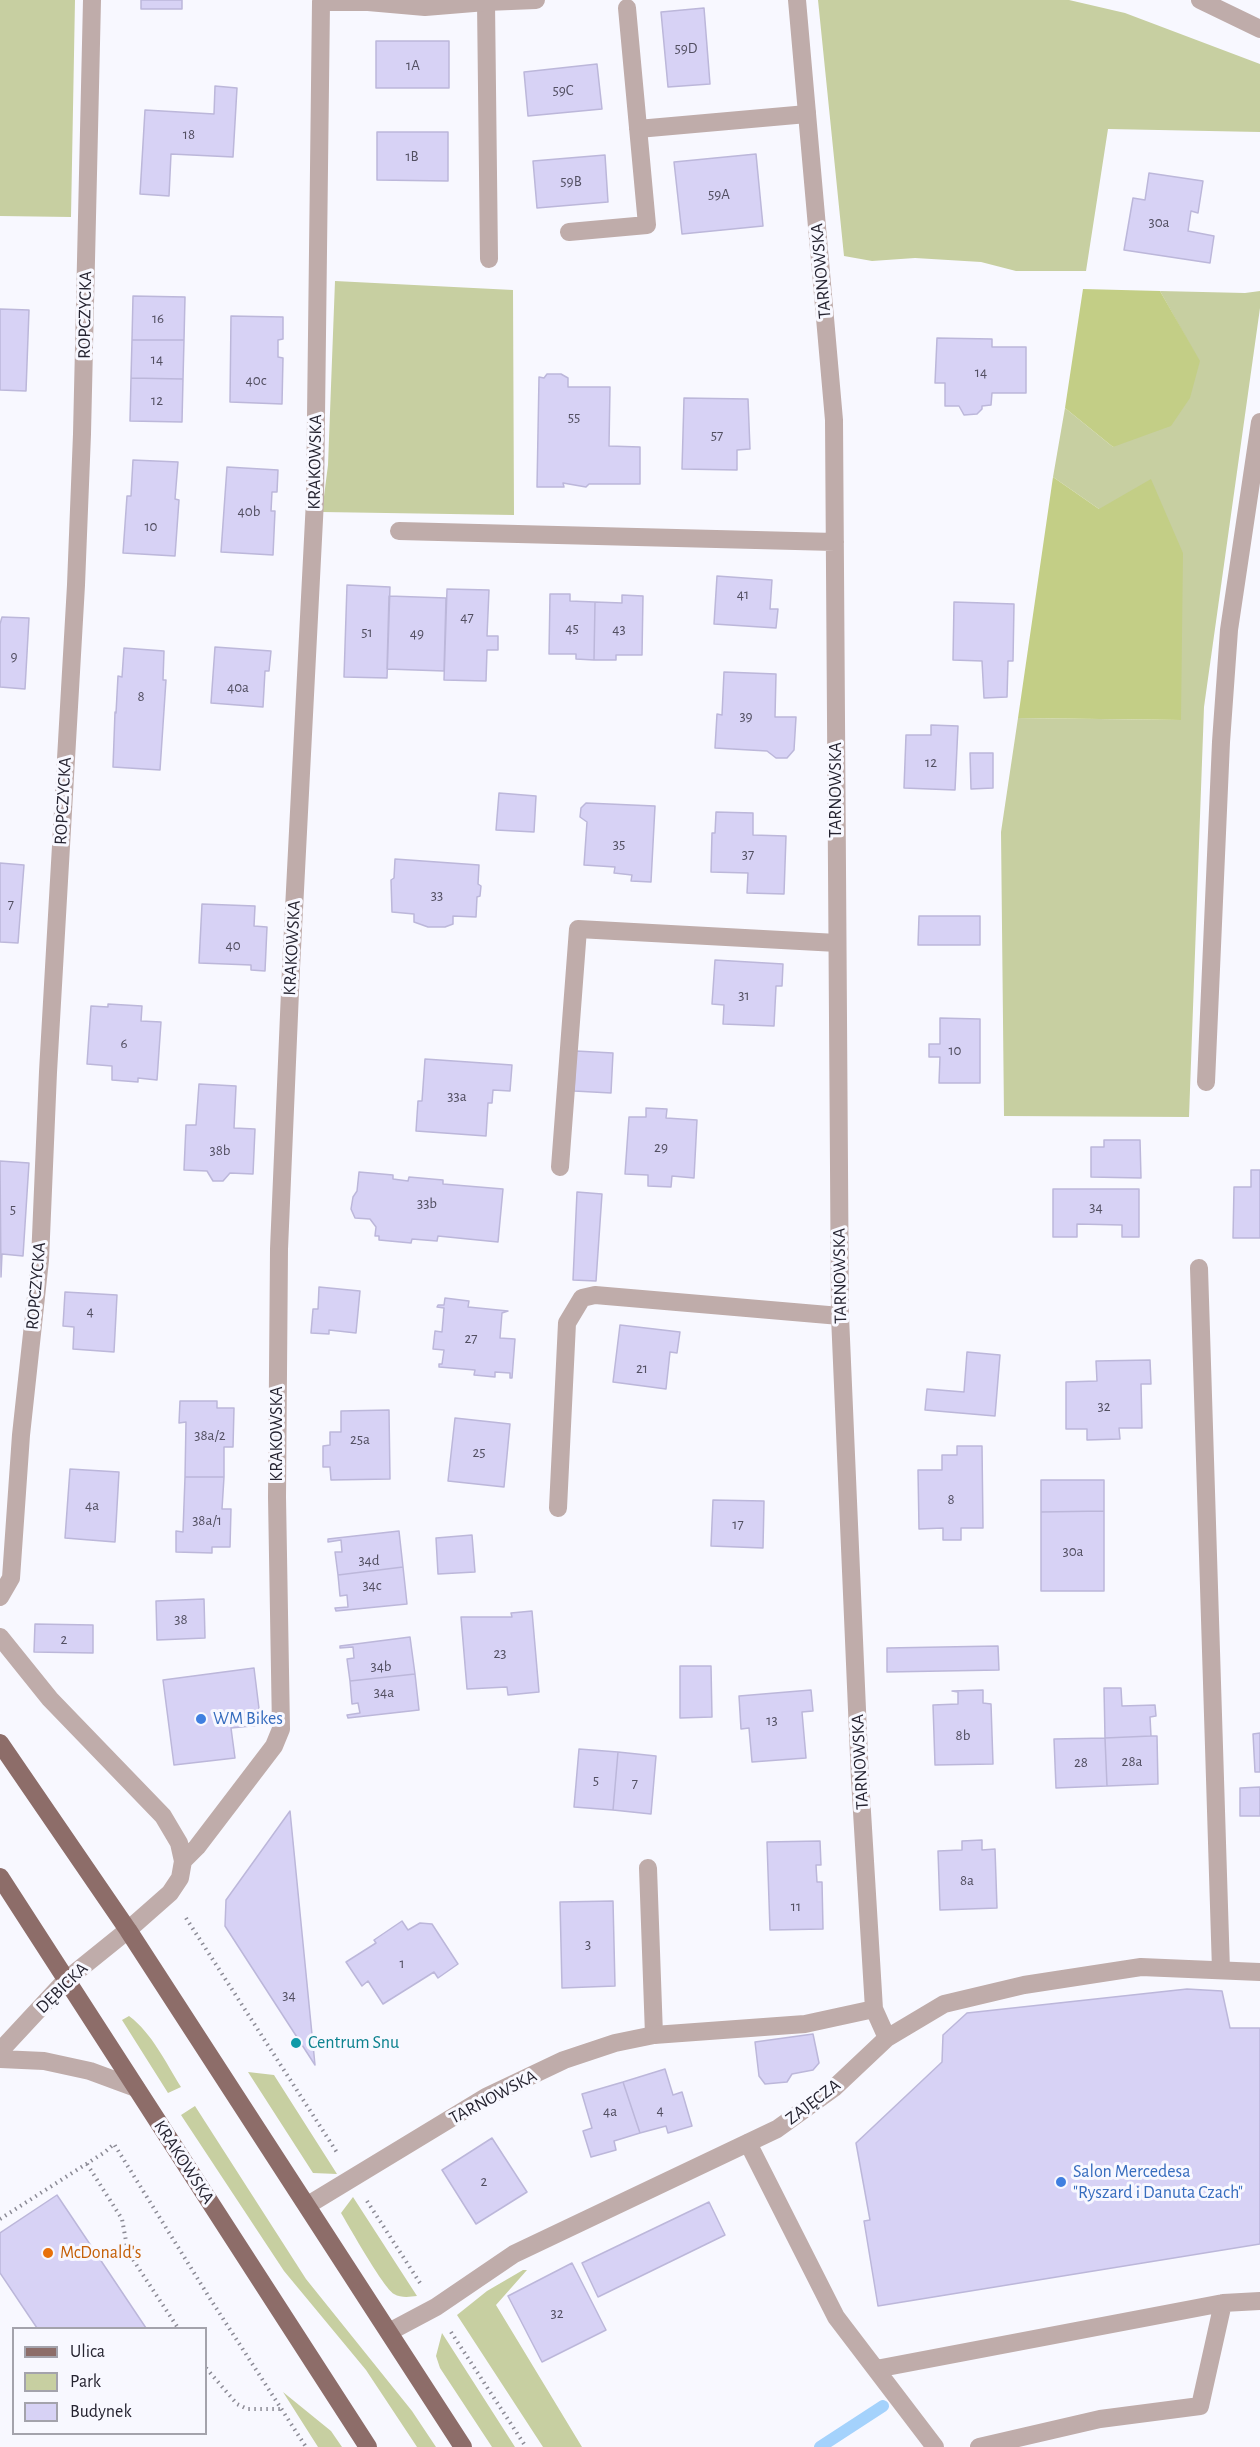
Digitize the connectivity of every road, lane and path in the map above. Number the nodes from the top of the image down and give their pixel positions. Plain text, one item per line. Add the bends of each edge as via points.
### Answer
1 (92, 0) edge
2 (536, 0) edge
3 (797, 0) edge
4 (1200, 0) edge
5 (321, 1) edge
6 (486, 1) edge
7 (627, 8) dead end
8 (1260, 29) edge
9 (807, 114) junction
10 (638, 129) junction
11 (568, 231) dead end
12 (489, 259) dead end
13 (1260, 422) edge
14 (1255, 493) edge
15 (399, 531) dead end
16 (835, 542) junction
17 (837, 943) junction
18 (1206, 1082) dead end
19 (560, 1167) dead end
20 (1199, 1268) dead end
21 (840, 1316) junction
22 (558, 1508) dead end
23 (0, 1597) edge
24 (0, 1637) edge
25 (0, 1743) edge
26 (183, 1861) junction
27 (648, 1868) dead end
28 (0, 1877) edge
29 (170, 1893) junction
30 (128, 1930) junction
31 (1221, 1970) junction
32 (1260, 1972) edge
33 (66, 1980) junction
34 (874, 2009) junction
35 (654, 2035) junction
36 (887, 2038) junction
37 (0, 2051) edge
38 (0, 2059) edge
39 (136, 2088) junction
40 (748, 2143) junction
41 (87, 2164) junction
42 (353, 2178) junction
43 (308, 2205) junction
44 (0, 2219) edge
45 (421, 2284) dead end
46 (1260, 2301) edge
47 (1223, 2303) junction
48 (177, 2327) edge
49 (449, 2328) dead end
50 (389, 2332) junction
51 (207, 2369) edge
52 (876, 2369) junction
53 (281, 2409) junction
54 (306, 2447) edge
55 (368, 2447) edge
56 (463, 2447) edge
57 (526, 2447) edge
58 (935, 2447) edge
59 (979, 2447) edge

1 - 23 street, ROPCZYCKA via 82,434 40,1260 21,1435 11,1578
2 - 6 street
3 - 9 street, TARNOWSKA
4 - 8 street
5 - 6 street via 425,7
5 - 26 street, KRAKOWSKA via 315,500 279,1249 277,1497 281,1729 274,1746 198,1847
6 - 12 street
7 - 10 street
9 - 10 street
9 - 16 street, TARNOWSKA via 834,420
10 - 11 street via 646,225
13 - 14 street
14 - 18 street via 1227,652
15 - 16 street
16 - 17 street, TARNOWSKA
17 - 19 street via 578,929
17 - 21 street, TARNOWSKA
20 - 31 street
21 - 22 street via 595,1295 582,1298 567,1323
21 - 34 street, TARNOWSKA
24 - 26 street via 50,1700 163,1816 179,1843
25 - 30 main road
26 - 29 street, KRAKOWSKA via 180,1878
27 - 35 street
28 - 33 main road, KRAKOWSKA
29 - 30 street, KRAKOWSKA
29 - 42 path
30 - 33 street, DĘBICKA
30 - 43 main road
31 - 32 street, ZAJĘCZA
31 - 36 street, ZAJĘCZA via 1141,1967 1024,1984 944,2004
33 - 37 street, DĘBICKA
33 - 39 main road, KRAKOWSKA
34 - 35 street, TARNOWSKA via 805,2024
34 - 36 street, TARNOWSKA
35 - 42 street, TARNOWSKA via 564,2060 486,2097
36 - 40 street, ZAJĘCZA via 834,2088 777,2129
38 - 39 street via 44,2061 90,2071
39 - 55 main road, KRAKOWSKA
40 - 50 street, ZAJĘCZA via 514,2254 445,2301
40 - 52 street via 836,2317
41 - 44 path
41 - 48 path via 122,2219 128,2252
41 - 53 path via 114,2144
42 - 43 street, TARNOWSKA
42 - 45 path
43 - 50 main road
46 - 47 street
47 - 52 street
47 - 59 street via 1200,2406 1100,2419
49 - 57 path
50 - 56 main road
51 - 53 path via 237,2404 247,2409
52 - 58 street
53 - 54 path

